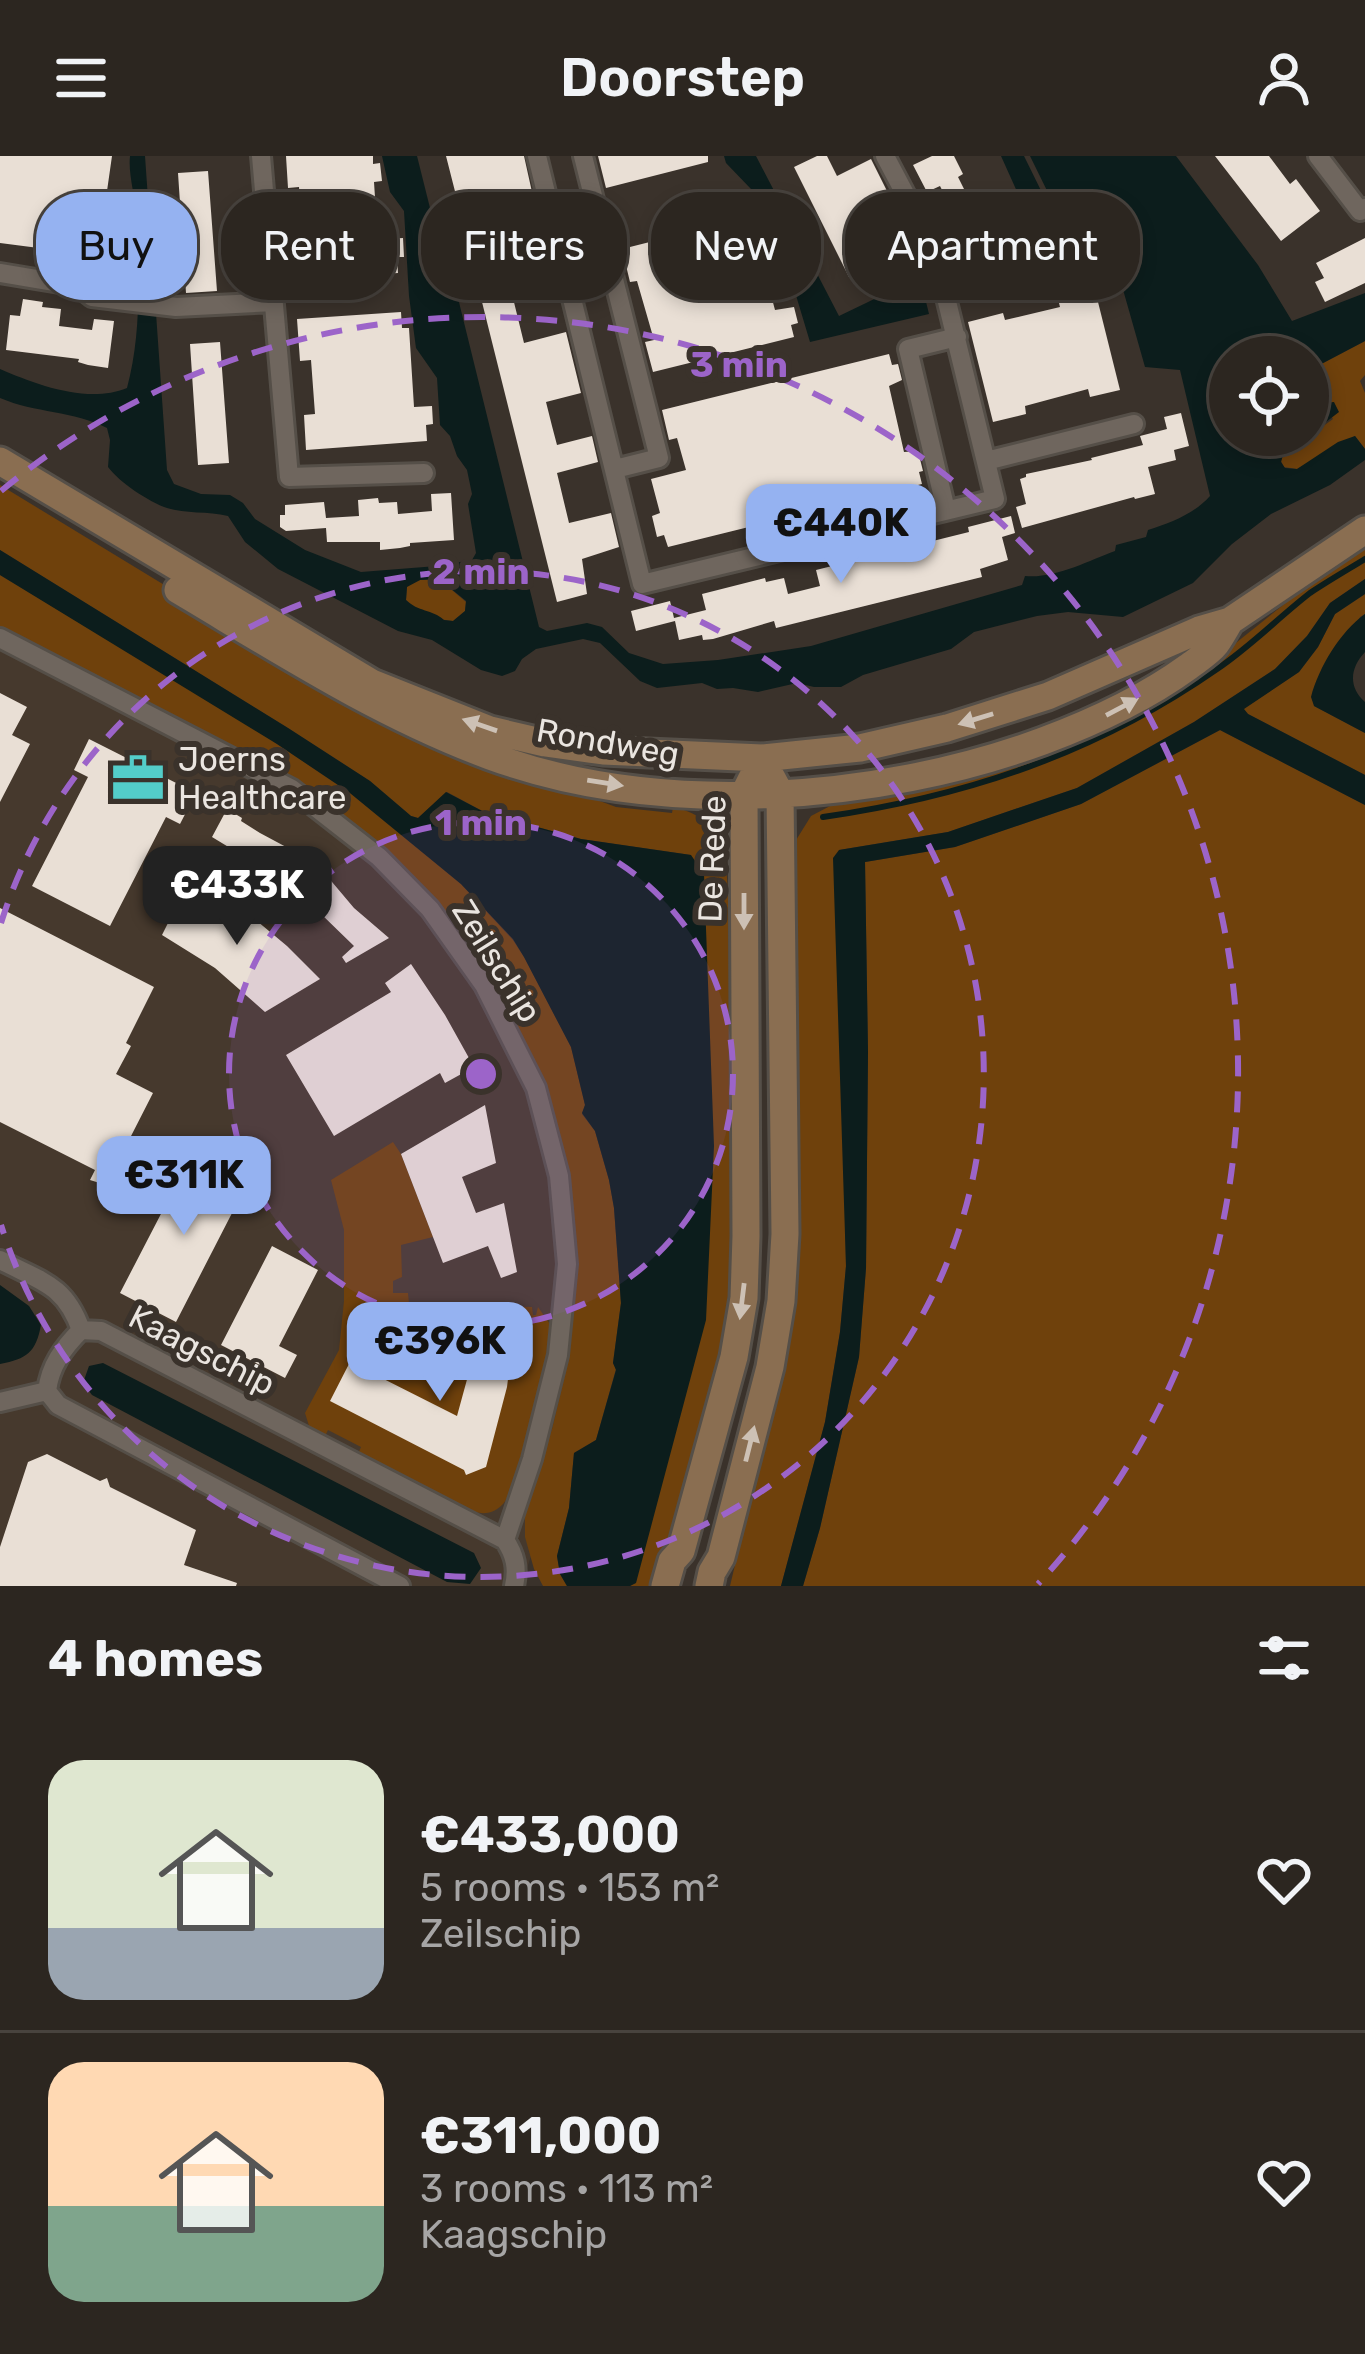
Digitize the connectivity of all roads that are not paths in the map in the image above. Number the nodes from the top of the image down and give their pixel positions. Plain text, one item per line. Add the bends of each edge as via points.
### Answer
1 (261, 156) edge
2 (537, 156) edge
3 (584, 156) edge
4 (885, 156) edge
5 (1318, 156) edge
6 (1365, 208) edge
7 (0, 273) edge
8 (274, 302) junction
9 (957, 337) junction
10 (1134, 424) dead end
11 (0, 461) edge
12 (986, 461) junction
13 (615, 469) junction
14 (424, 472) dead end
15 (0, 482) edge
16 (946, 510) junction
17 (1365, 530) edge
18 (1231, 621) junction
19 (0, 638) edge
20 (762, 758) junction
21 (780, 793) junction
22 (744, 794) junction
23 (0, 1260) edge
24 (81, 1330) junction
25 (47, 1391) junction
26 (0, 1404) edge
27 (505, 1540) junction
28 (681, 1552) junction
29 (721, 1557) junction
30 (400, 1586) edge
31 (514, 1586) edge
32 (664, 1586) edge
33 (680, 1586) edge
34 (709, 1586) edge
35 (720, 1586) edge

1 - 8 street
2 - 13 street
3 - 13 street via 659,458
4 - 9 street via 940,273
5 - 6 street via 1360,212
7 - 8 street via 78,286 92,297 176,307
8 - 14 street via 289,477
9 - 12 street
9 - 16 street via 908,349
10 - 12 street
20 -> 11 main road, Rondweg via 603,751 490,730 372,683
12 - 16 street via 995,499
13 - 16 street via 642,584
15 -> 22 main road, Rondweg via 336,685 491,756 605,784
17 - 18 main road, Rondweg
18 -> 20 main road, Rondweg via 964,723 860,748
21 -> 18 main road, Rondweg via 929,775 1084,726 1182,671 1214,647
19 - 27 street, Zeilschip via 292,789 405,883 484,985 536,1088 559,1176 567,1264 558,1354
20 - 21 main road, De Rede
20 - 22 main road, De Rede
21 - 22 main road, Rondweg
29 -> 21 main road, De Rede via 781,1301
22 -> 28 main road, De Rede via 744,1298
23 - 24 street, Kaagschip via 59,1290
24 - 25 street, Kaagschip via 60,1354
24 - 27 street, Kaagschip via 100,1331
25 - 26 street
25 - 30 street via 58,1405
27 - 31 street
28 - 32 main road, De Rede
28 - 33 main road, De Rede
29 - 34 main road, De Rede
29 - 35 main road, De Rede

